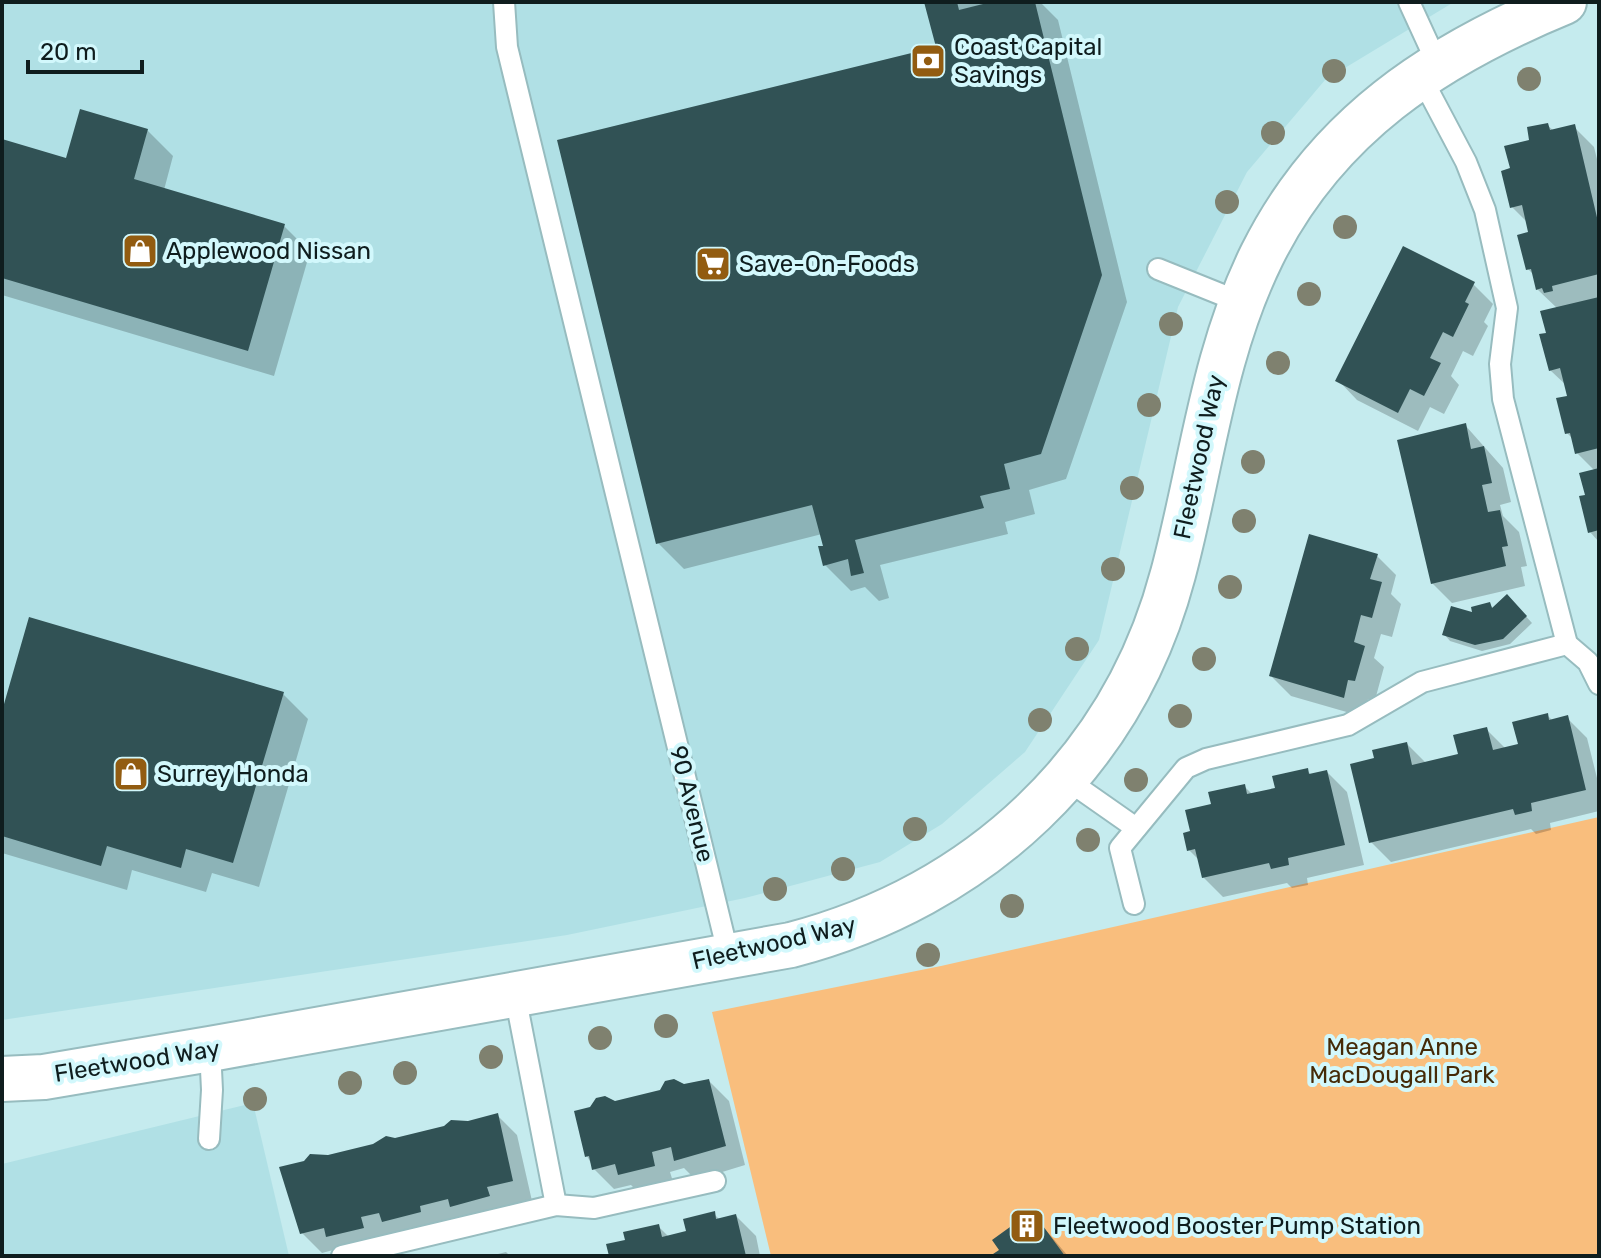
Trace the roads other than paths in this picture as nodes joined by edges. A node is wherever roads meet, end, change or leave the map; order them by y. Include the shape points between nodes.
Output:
1 (504, 2) edge
2 (1409, 2) edge
3 (1564, 2) edge
4 (1428, 69) junction
5 (1158, 269) dead end
6 (1240, 302) junction
7 (1567, 644) junction
8 (1599, 684) edge
9 (1066, 779) junction
10 (1136, 828) junction
11 (1134, 904) dead end
12 (729, 957) junction
13 (515, 995) junction
14 (210, 1049) junction
15 (2, 1079) edge
16 (209, 1139) dead end
17 (715, 1181) dead end
18 (556, 1205) junction
19 (342, 1256) edge

1 - 12 lane, 90 Avenue via 507,47
2 - 4 lane
3 - 4 street, Fleetwood Way via 1478,39
4 - 6 street, Fleetwood Way via 1384,100 1322,166 1279,226
4 - 7 lane via 1485,210 1507,308 1500,364 1503,399
5 - 6 lane
6 - 9 street, Fleetwood Way via 1219,367 1158,626 1124,696
7 - 8 lane via 1588,662
7 - 10 lane via 1422,682 1348,725 1206,759 1186,768
9 - 10 lane
9 - 12 street, Fleetwood Way via 992,849 945,883 841,932
10 - 11 lane via 1120,848
12 - 13 street, Fleetwood Way
13 - 14 street, Fleetwood Way
13 - 18 lane
14 - 15 street, Fleetwood Way via 44,1077
14 - 16 lane
17 - 18 lane via 594,1208
18 - 19 lane

